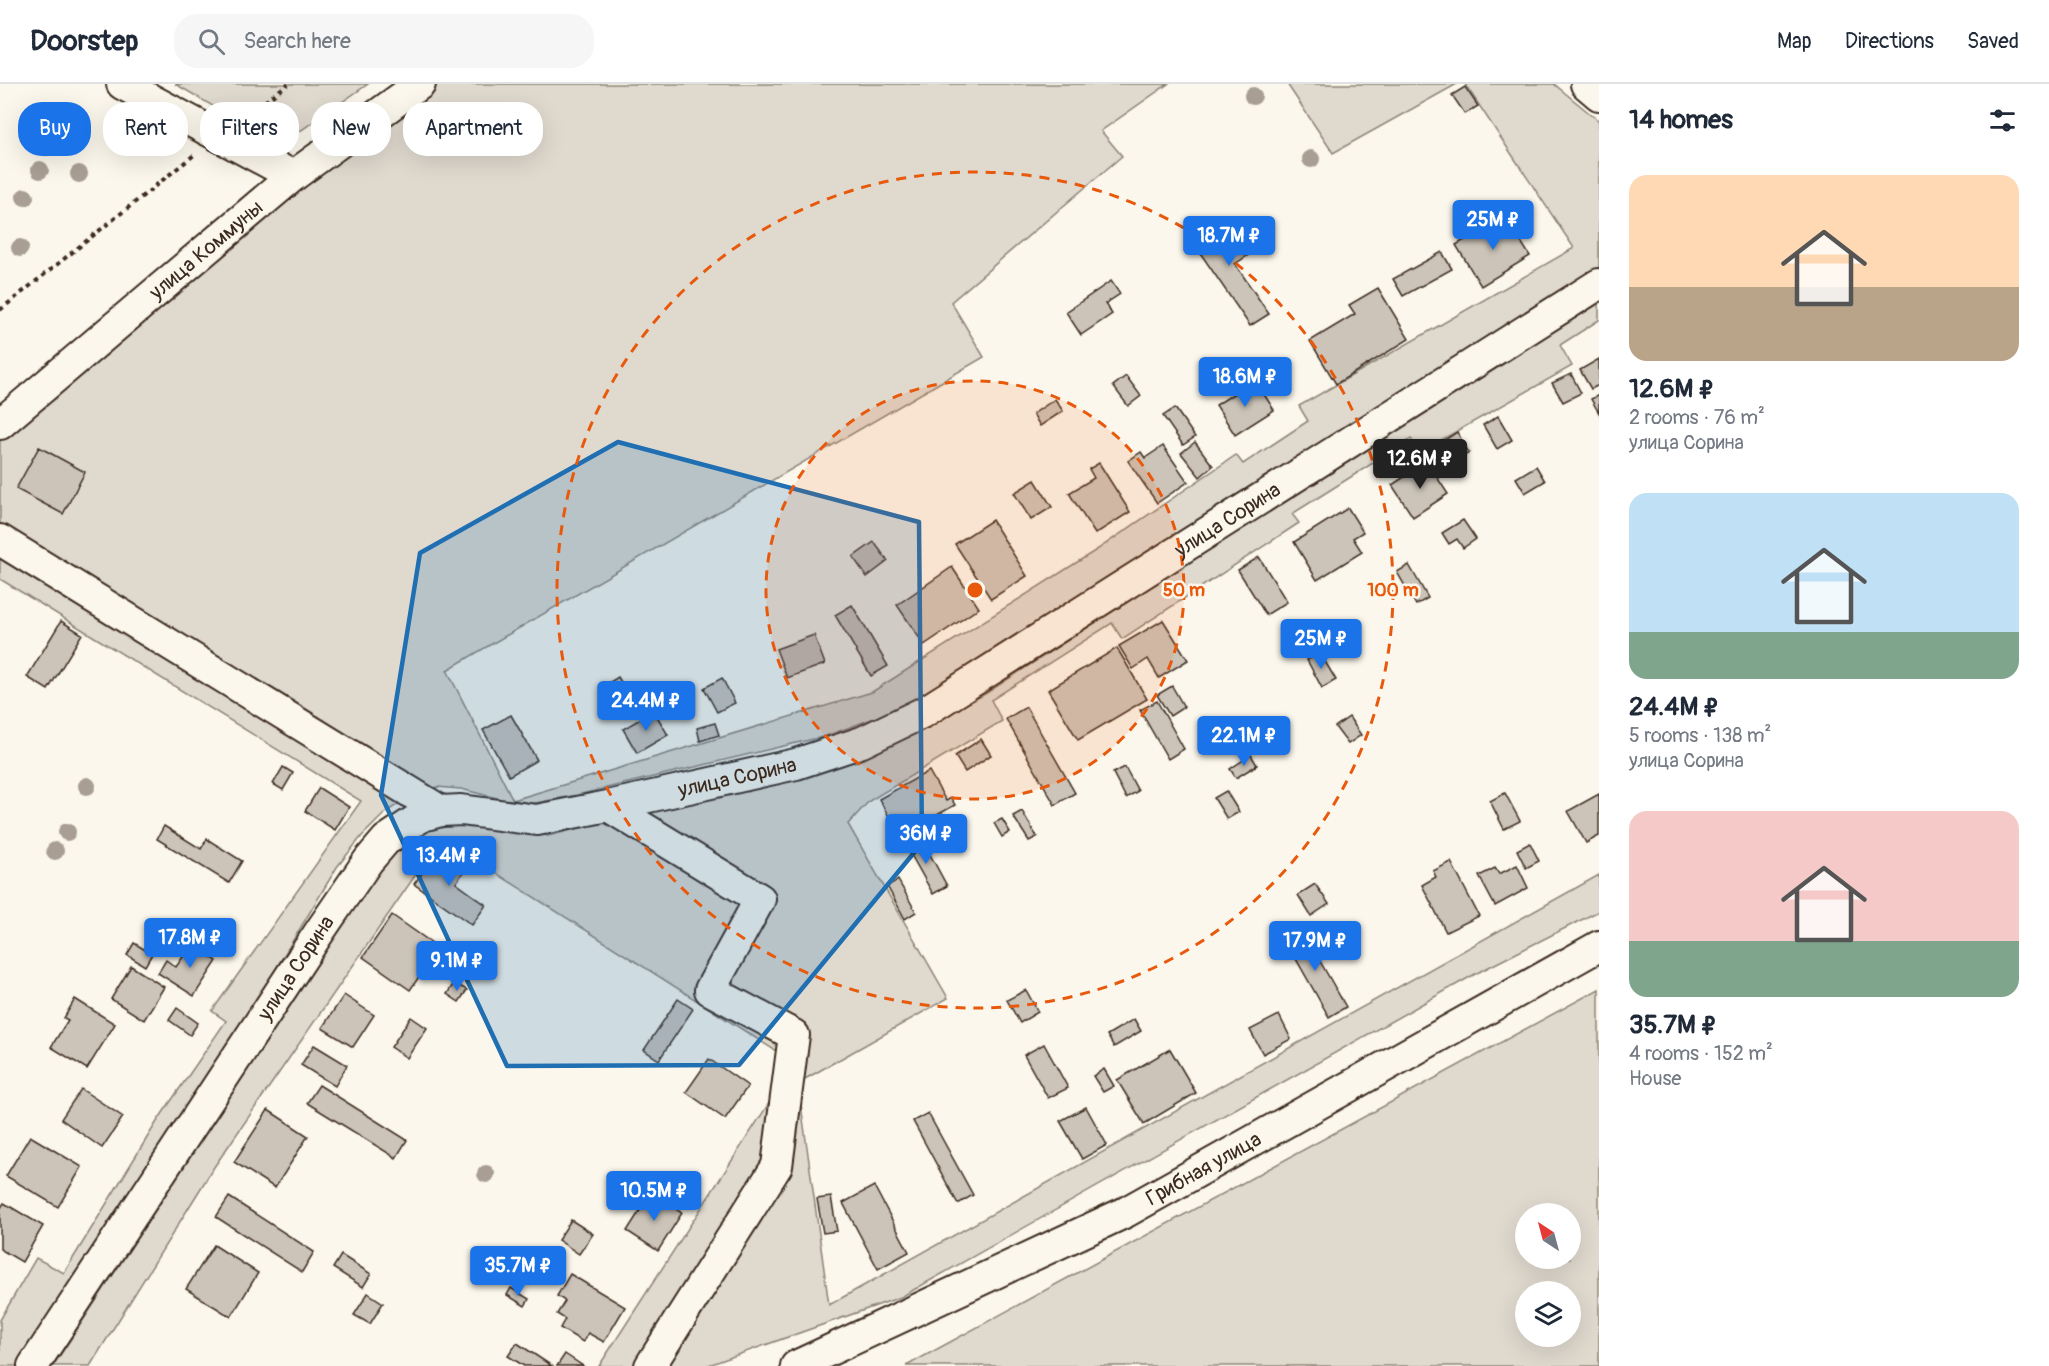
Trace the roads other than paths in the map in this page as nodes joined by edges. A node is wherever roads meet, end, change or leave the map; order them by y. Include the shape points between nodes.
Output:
1 (122, 84) edge
2 (420, 84) edge
3 (1586, 84) edge
4 (1599, 95) edge
5 (293, 176) junction
6 (1599, 284) edge
7 (0, 424) edge
8 (0, 540) edge
9 (608, 806) junction
10 (441, 811) junction
11 (1599, 946) edge
12 (33, 1366) edge
13 (651, 1366) edge
14 (796, 1366) edge

1 - 5 street
2 - 5 street, улица Коммуны
3 - 4 street
5 - 7 street, улица Коммуны
6 - 9 street, улица Сорина via 924,712 862,742 796,764
8 - 10 street
9 - 10 street, улица Сорина via 537,820 481,811
9 - 13 street via 760,899 710,990 794,1035 777,1166
10 - 12 street, улица Сорина via 406,825 368,861
11 - 14 street, Грибная улица via 1126,1212

